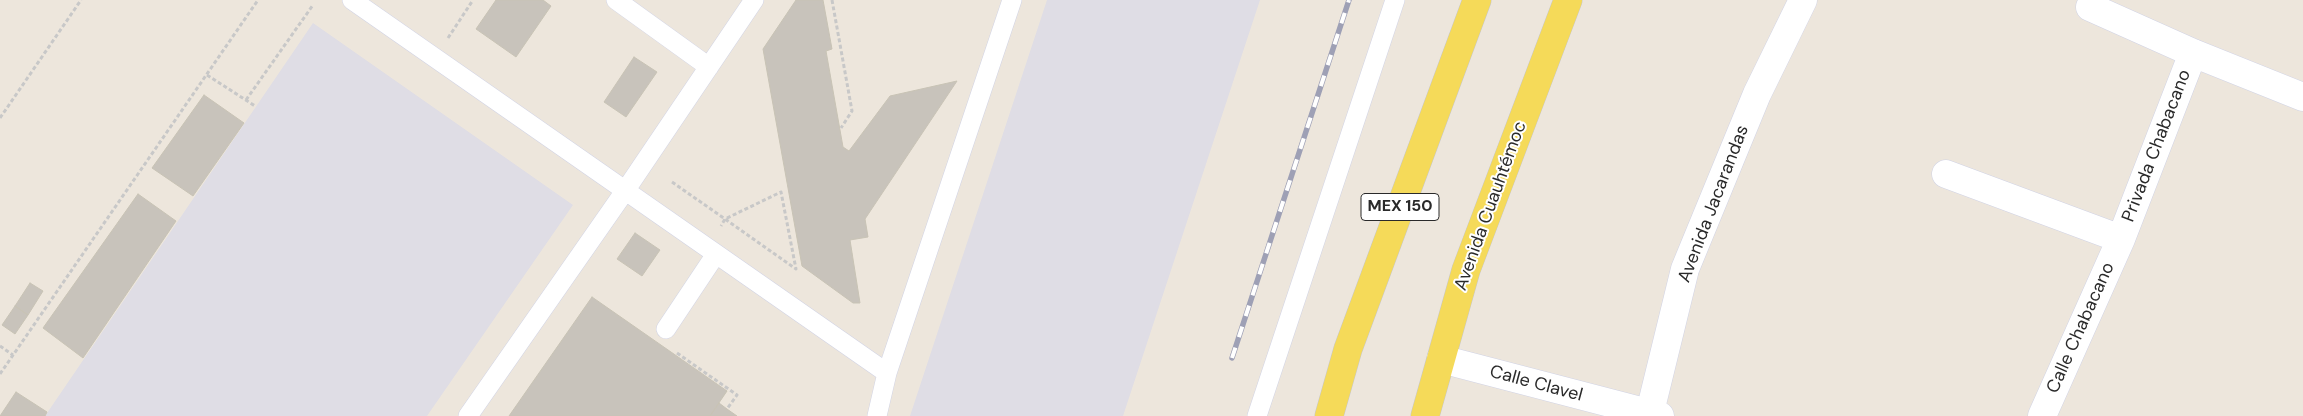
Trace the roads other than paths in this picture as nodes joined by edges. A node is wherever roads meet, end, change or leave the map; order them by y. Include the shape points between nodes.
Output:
1 (352, 0) edge
2 (616, 0) edge
3 (754, 0) edge
4 (1012, 0) edge
5 (1395, 0) edge
6 (1477, 0) edge
7 (1568, 0) edge
8 (1803, 0) edge
9 (2090, 7) dead end
10 (2193, 53) junction
11 (709, 67) junction
12 (2303, 97) edge
13 (1946, 174) dead end
14 (625, 191) junction
15 (2121, 239) junction
16 (716, 254) junction
17 (666, 329) dead end
18 (1441, 359) junction
19 (887, 373) junction
20 (1653, 415) edge
21 (468, 416) edge
22 (877, 416) edge
23 (1257, 416) edge
24 (1329, 416) edge
25 (1425, 416) edge
26 (2042, 416) edge

1 - 14 lane
2 - 11 lane
3 - 11 lane
4 - 19 lane
5 - 23 lane
6 - 24 main road, MEX 150 via 1348,349
7 - 18 main road, Avenida Cuauhtémoc via 1466,270
8 - 20 street, Avenida Jacarandas via 1757,94 1685,269
9 - 10 street, Privada Chabacano
10 - 12 street, Privada Chabacano
10 - 15 street, Privada Chabacano
11 - 14 lane
13 - 15 street
14 - 16 lane
14 - 21 lane
15 - 26 street, Calle Chabacano
16 - 17 lane
16 - 19 lane
18 - 20 street, Calle Clavel
18 - 25 main road, Avenida Cuauhtémoc
19 - 22 lane

